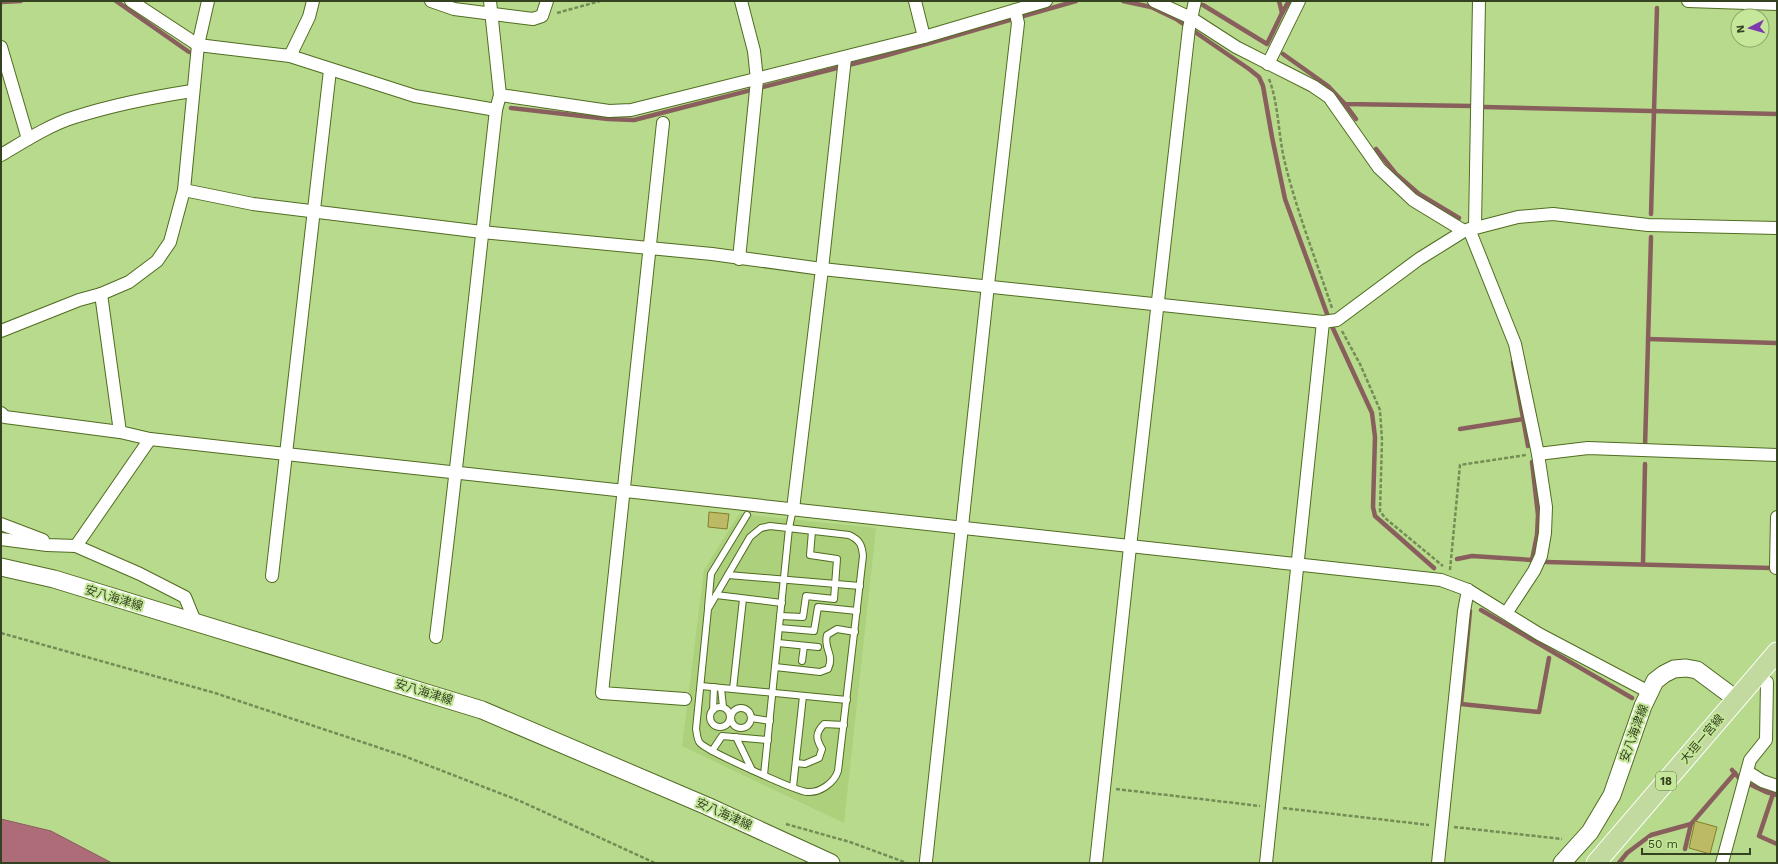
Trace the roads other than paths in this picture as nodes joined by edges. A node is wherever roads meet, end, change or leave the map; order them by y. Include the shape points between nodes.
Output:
1 (131, 1) edge
2 (208, 1) edge
3 (313, 1) edge
4 (431, 1) edge
5 (490, 1) edge
6 (547, 1) edge
7 (741, 1) edge
8 (915, 1) edge
9 (1046, 1) edge
10 (1154, 1) edge
11 (1195, 1) edge
12 (1299, 1) edge
13 (1479, 1) edge
14 (1688, 1) edge
15 (1777, 4) edge
16 (1015, 10) junction
17 (492, 15) junction
18 (1191, 18) junction
19 (924, 37) junction
20 (198, 45) junction
21 (1, 47) edge
22 (290, 56) junction
23 (845, 58) junction
24 (1268, 64) junction
25 (330, 70) junction
26 (757, 80) junction
27 (192, 91) junction
28 (500, 95) junction
29 (496, 110) junction
30 (663, 123) dead end
31 (28, 139) junction
32 (1, 155) edge
33 (184, 190) junction
34 (313, 211) junction
35 (1777, 228) edge
36 (1470, 229) junction
37 (482, 232) junction
38 (650, 248) junction
39 (739, 259) junction
40 (822, 269) junction
41 (988, 285) junction
42 (101, 294) junction
43 (1157, 305) junction
44 (1323, 322) junction
45 (1, 330) edge
46 (1, 413) edge
47 (120, 432) junction
48 (150, 439) junction
49 (286, 454) junction
50 (1538, 454) junction
51 (1777, 456) edge
52 (456, 473) junction
53 (624, 492) junction
54 (793, 509) junction
55 (748, 515) dead end
56 (1777, 517) edge
57 (1, 524) edge
58 (789, 528) junction
59 (962, 528) junction
60 (812, 531) junction
61 (1, 539) edge
62 (59, 546) junction
63 (76, 546) junction
64 (1130, 547) junction
65 (1298, 565) junction
66 (1, 567) edge
67 (1776, 568) edge
68 (728, 574) junction
69 (272, 576) dead end
70 (784, 580) junction
71 (835, 584) junction
72 (860, 586) junction
73 (1468, 590) junction
74 (716, 595) junction
75 (743, 598) junction
76 (782, 603) junction
77 (708, 608) junction
78 (857, 611) junction
79 (1507, 612) junction
80 (780, 616) junction
81 (196, 624) junction
82 (779, 628) junction
83 (854, 632) junction
84 (436, 637) dead end
85 (778, 643) junction
86 (804, 646) junction
87 (818, 647) dead end
88 (1777, 652) edge
89 (802, 660) dead end
90 (775, 667) junction
91 (1766, 680) edge
92 (701, 686) junction
93 (714, 687) junction
94 (721, 688) junction
95 (733, 689) junction
96 (1649, 692) junction
97 (772, 693) junction
98 (803, 696) junction
99 (685, 699) dead end
100 (1736, 699) junction
101 (847, 700) junction
102 (723, 707) junction
103 (713, 710) junction
104 (730, 718) junction
105 (751, 718) junction
106 (770, 721) junction
107 (844, 725) junction
108 (736, 737) junction
109 (768, 740) junction
110 (712, 751) junction
111 (796, 763) junction
112 (752, 770) junction
113 (1748, 772) junction
114 (764, 776) junction
115 (1777, 786) edge
116 (793, 787) junction
117 (926, 861) dead end
118 (831, 863) edge
119 (1096, 863) edge
120 (1266, 863) edge
121 (1438, 863) edge
122 (1562, 863) edge
123 (1596, 863) edge
124 (1722, 863) edge

1 - 20 street
2 - 20 street
3 - 22 street via 309,17
4 - 17 street via 454,9
5 - 17 street
6 - 17 street via 542,16 532,19
7 - 26 street via 754,51
8 - 19 street
9 - 16 street
10 - 18 street
11 - 18 street
12 - 24 street
13 - 36 street
14 - 15 street
16 - 19 street
16 - 41 street via 1018,23
17 - 28 street
18 - 24 street
18 - 43 street
19 - 23 street
20 - 22 street
20 - 27 street
21 - 31 street
22 - 25 street
23 - 26 street
23 - 40 street
24 - 36 street via 1313,86 1329,97 1379,168 1413,200
25 - 29 street via 415,96
25 - 34 street
26 - 28 street via 631,110 609,111
26 - 39 street
27 - 31 street via 159,96 74,117
27 - 33 street
28 - 29 street
29 - 37 street
30 - 38 street
31 - 32 street
33 - 34 street via 253,204
33 - 42 street via 170,242 157,261 129,282
34 - 37 street
34 - 49 street
35 - 36 street via 1648,225 1552,214 1518,217
36 - 44 street via 1419,259 1337,320
36 - 50 street via 1515,344
37 - 38 street
37 - 52 street
38 - 39 street
38 - 53 street
39 - 40 street
40 - 41 street
40 - 54 street
41 - 43 street
41 - 59 street
42 - 45 street
42 - 47 street
43 - 44 street
43 - 64 street
44 - 65 street
46 - 47 street via 5,417
47 - 48 street
48 - 49 street
48 - 63 street
49 - 52 street
49 - 69 street
50 - 51 street via 1588,448
50 - 79 street via 1546,507 1541,556
52 - 53 street
52 - 84 street
53 - 54 street
53 - 99 street via 602,693
54 - 58 lane
54 - 59 street
55 - 77 lane via 711,574
56 - 67 street
57 - 62 street
58 - 60 lane
58 - 68 lane via 770,526 755,532
58 - 70 lane
59 - 64 street
59 - 117 street
60 - 71 lane via 810,555 837,559
60 - 72 lane via 857,538 862,544 863,556
61 - 62 street
62 - 63 street
63 - 81 street via 185,597
64 - 65 street
64 - 119 street
65 - 73 street via 1441,580
65 - 120 street
66 - 81 main road, 安八海津線 via 54,579
68 - 70 lane
68 - 74 lane
70 - 71 lane
70 - 76 lane
71 - 72 lane
71 - 80 lane via 834,600 806,596 803,617
72 - 78 lane
73 - 79 street
73 - 121 street
74 - 75 lane
74 - 77 lane
75 - 76 lane
75 - 95 lane
76 - 80 lane
77 - 92 lane
78 - 82 lane via 818,607 814,631
78 - 83 lane
79 - 96 street via 1539,634
80 - 82 lane
81 - 118 main road, 安八海津線 via 482,710 707,806
82 - 85 lane
83 - 90 lane via 837,630 827,635 825,640 831,656 828,669 820,672
83 - 101 lane
85 - 86 lane
85 - 90 lane
86 - 87 lane
86 - 89 lane
88 - 91 main road, 大垣一宮線 / 18
90 - 97 lane
91 - 100 main road, 大垣一宮線 / 18
91 - 113 street via 1766,740 1750,760
92 - 93 lane
92 - 110 lane via 696,729 699,743
93 - 94 lane
93 - 103 lane
94 - 95 lane
94 - 102 lane
95 - 97 lane
96 - 100 main road, 安八海津線 via 1664,674 1674,669 1686,668 1698,670
96 - 122 main road, 安八海津線 via 1612,795 1590,832
97 - 98 lane
97 - 106 lane
98 - 101 lane
98 - 111 lane
100 - 123 main road, 大垣一宮線 / 18
101 - 107 lane
102 - 103 lane
102 - 104 lane via 728,711
103 - 104 lane via 710,720 716,727 726,726
104 - 105 lane via 733,711 743,708
104 - 105 lane via 734,726 740,729 746,727
105 - 106 lane
106 - 109 lane
107 - 111 lane via 824,724 816,735 822,749 819,758 805,764
107 - 116 lane via 836,778 815,791 806,792
108 - 109 lane
108 - 110 lane via 722,736
108 - 112 lane
109 - 114 lane
110 - 112 lane
111 - 116 lane
112 - 114 lane
113 - 115 street via 1762,781
113 - 124 street
114 - 116 lane

